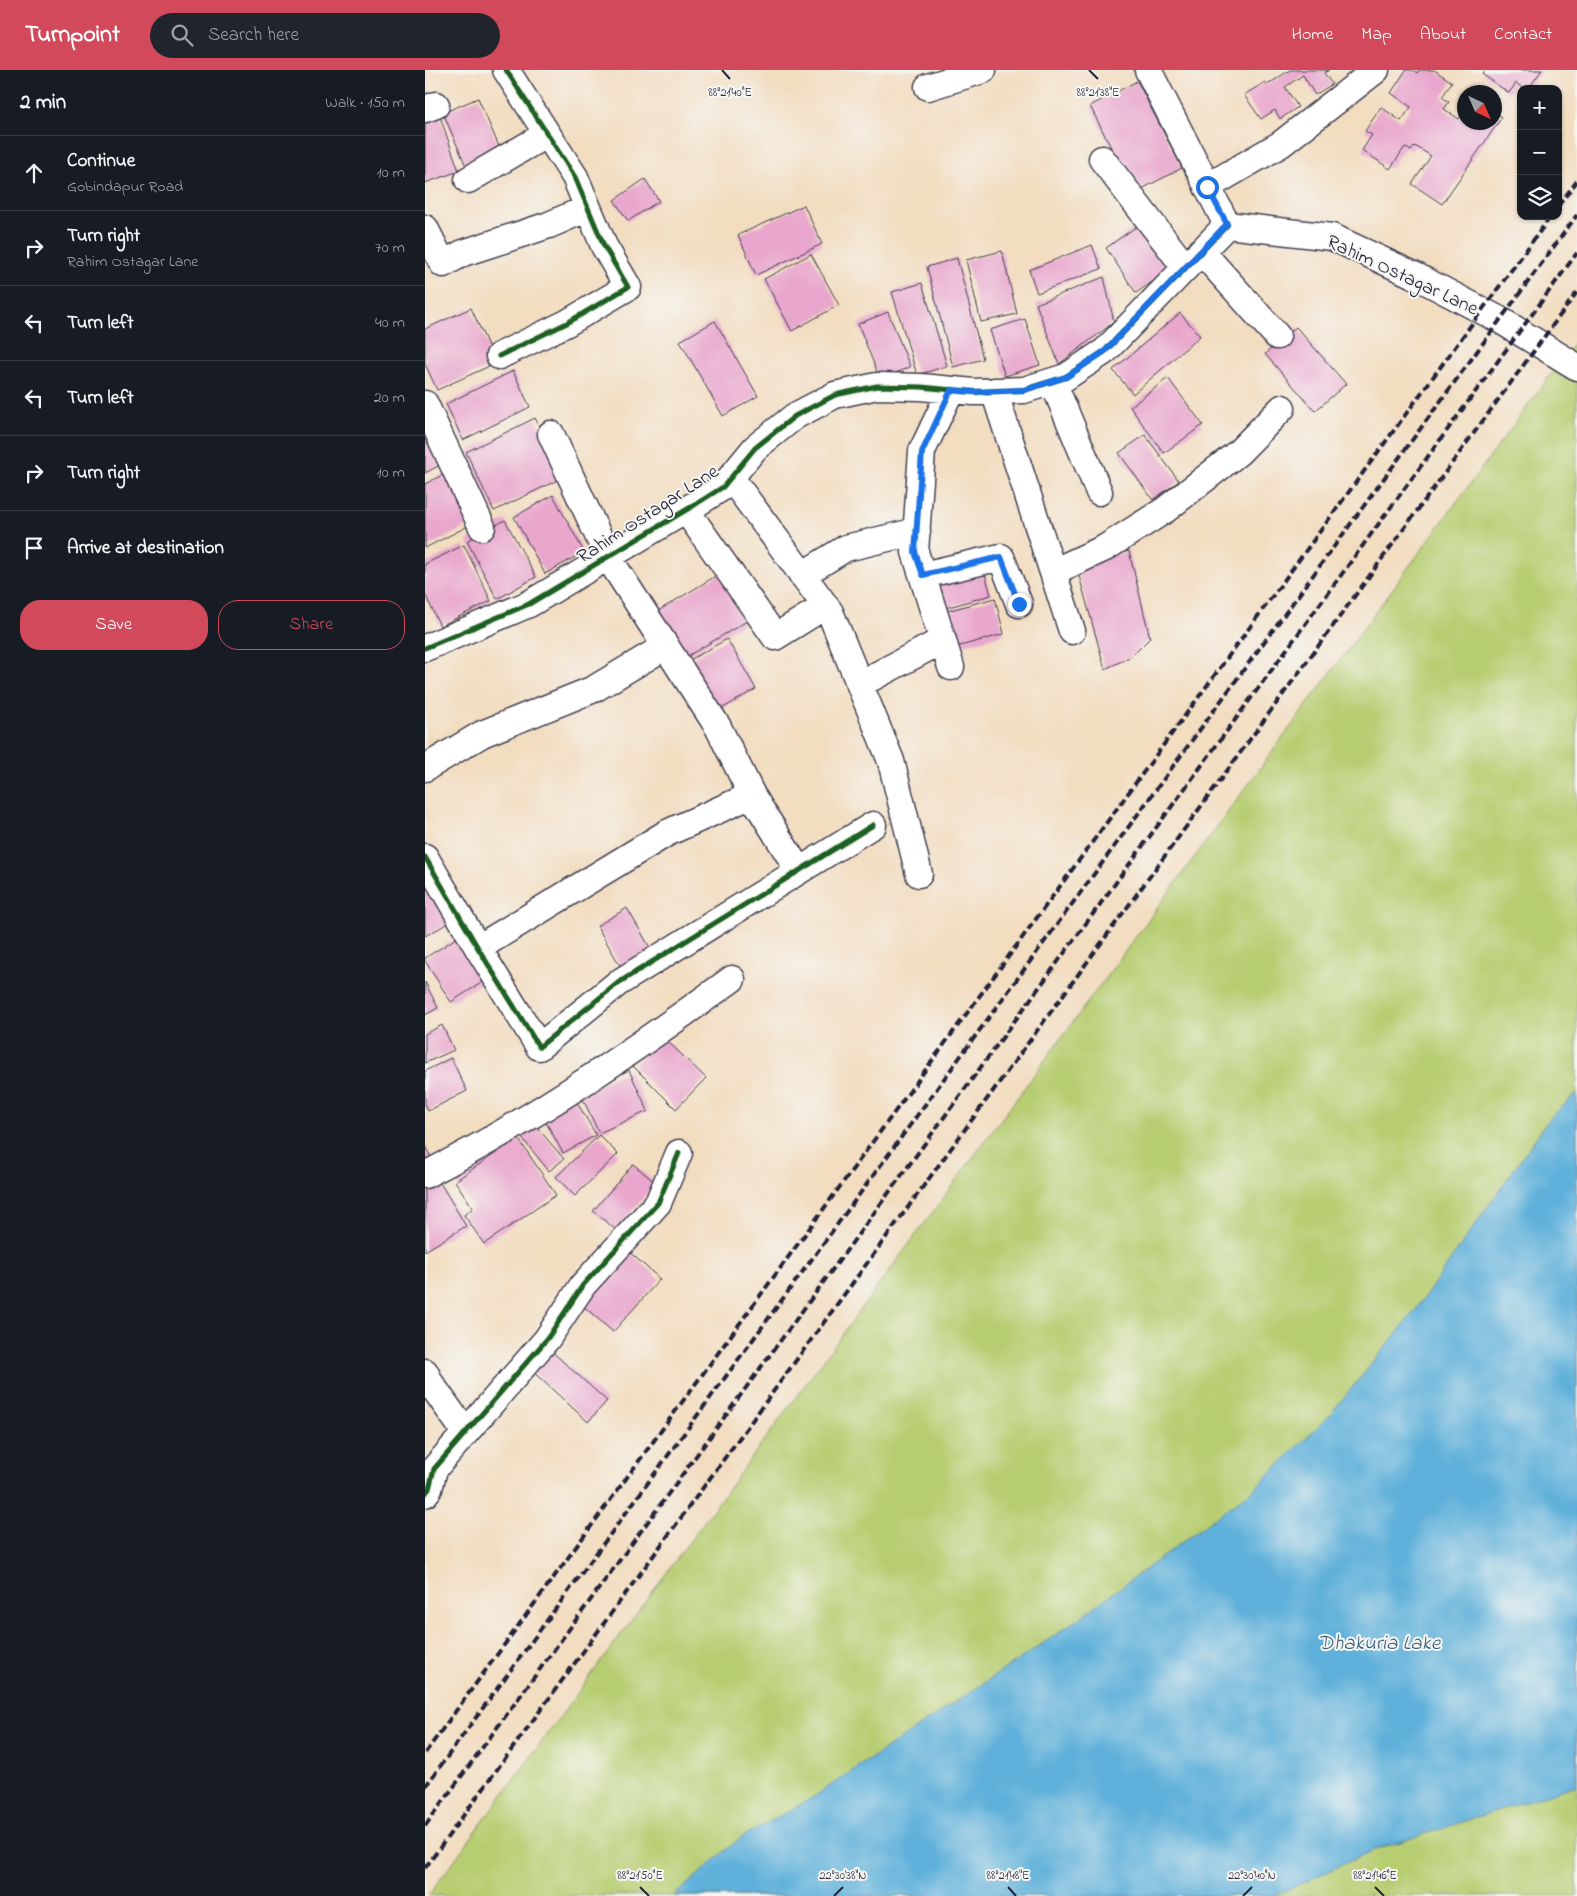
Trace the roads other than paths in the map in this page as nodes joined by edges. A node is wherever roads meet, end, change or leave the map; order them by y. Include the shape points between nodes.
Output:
1 (506, 70) edge
2 (983, 70) edge
3 (1148, 70) edge
4 (1376, 70) edge
5 (928, 87) dead end
6 (547, 134) junction
7 (1102, 159) dead end
8 (468, 180) dead end
9 (1207, 187) junction
10 (588, 208) junction
11 (1227, 224) junction
12 (425, 228) edge
13 (1193, 259) junction
14 (1277, 336) dead end
15 (499, 356) dead end
16 (1577, 367) edge
17 (1053, 382) junction
18 (951, 390) junction
19 (994, 391) junction
20 (425, 404) edge
21 (1283, 408) dead end
22 (551, 434) dead end
23 (731, 478) junction
24 (1099, 492) dead end
25 (686, 510) junction
26 (483, 527) dead end
27 (917, 532) junction
28 (608, 557) junction
29 (1053, 572) junction
30 (803, 575) junction
31 (923, 575) junction
32 (1019, 604) dead end
33 (825, 606) junction
34 (1072, 631) dead end
35 (943, 640) junction
36 (665, 646) junction
37 (425, 648) edge
38 (951, 667) dead end
39 (860, 684) junction
40 (425, 768) edge
41 (752, 795) junction
42 (873, 825) dead end
43 (425, 858) edge
44 (799, 871) junction
45 (919, 874) dead end
46 (478, 948) junction
47 (732, 979) dead end
48 (679, 1153) dead end
49 (425, 1175) edge
50 (425, 1372) edge
51 (465, 1432) junction
52 (425, 1494) edge

1 - 6 street
2 - 5 street
3 - 9 street
4 - 9 street via 1281,144
6 - 8 street
6 - 10 street via 575,177
7 - 13 street
9 - 11 street
10 - 12 street via 549,225 463,253 443,264
10 - 15 street via 604,246 628,287 567,323
11 - 13 street, Rahim Ostagar Lane
11 - 16 street, Rahim Ostagar Lane via 1332,236 1500,320
13 - 14 street
13 - 17 street, Rahim Ostagar Lane via 1105,351
17 - 19 street, Rahim Ostagar Lane via 1024,390
17 - 24 street
18 - 19 street, Rahim Ostagar Lane
18 - 23 street, Rahim Ostagar Lane via 877,386 835,395 795,416 755,448
18 - 27 street via 922,452
19 - 29 street
20 - 26 street
21 - 29 street via 1239,452 1165,510 1105,548
22 - 28 street
23 - 25 street, Rahim Ostagar Lane via 723,487
23 - 30 street
25 - 28 street, Rahim Ostagar Lane
25 - 33 street via 775,638
27 - 30 street via 846,548
27 - 31 street via 915,552
28 - 36 street
28 - 37 street, Rahim Ostagar Lane via 529,604
29 - 34 street
30 - 33 street
31 - 32 street via 1001,557
31 - 35 street
33 - 39 street
35 - 38 street
35 - 39 street
36 - 40 street via 594,689 482,734
36 - 41 street via 718,727
39 - 45 street via 891,761
41 - 44 street
41 - 46 street via 667,833
42 - 44 street
43 - 46 street
44 - 46 street via 618,983 539,1047
47 - 49 street via 571,1091 469,1153
48 - 51 street via 658,1203 583,1285 547,1339
50 - 51 street
51 - 52 street via 434,1469

